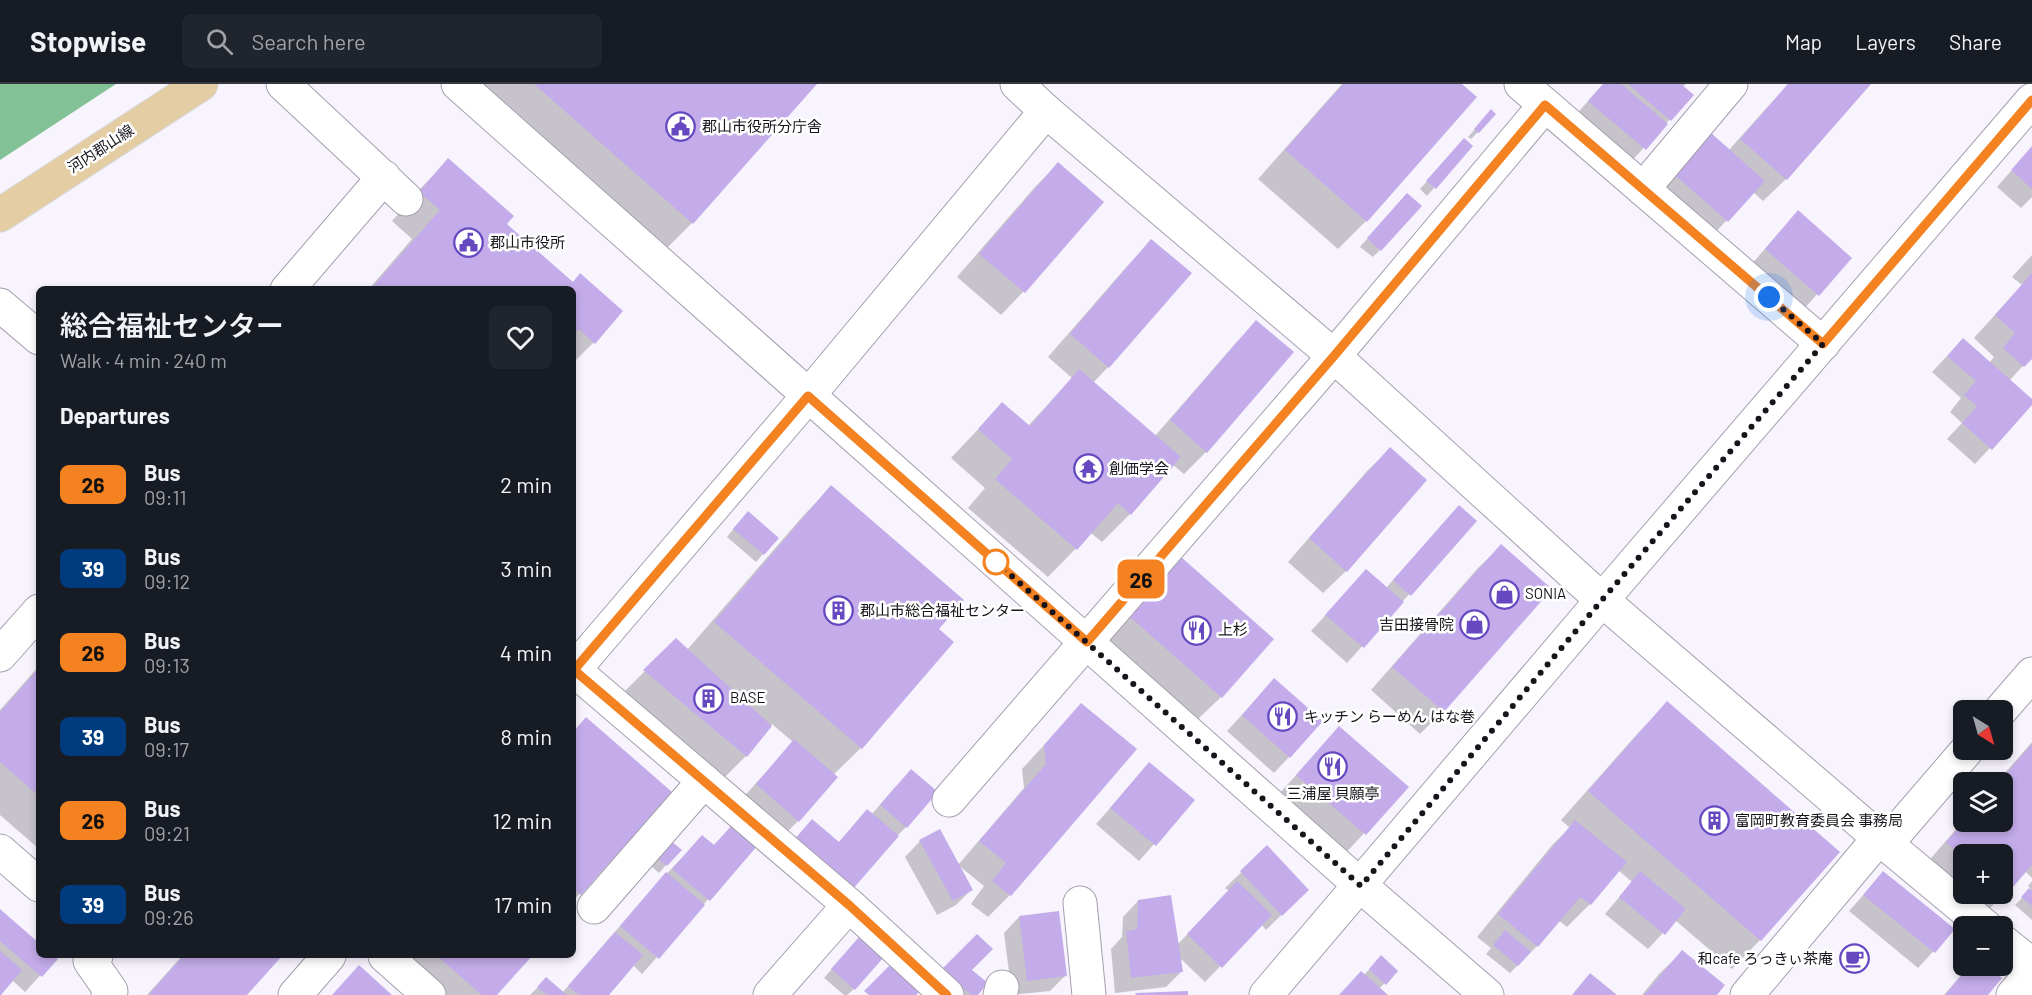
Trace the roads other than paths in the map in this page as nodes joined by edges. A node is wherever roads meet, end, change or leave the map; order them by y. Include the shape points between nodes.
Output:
1 (201, 84) edge
2 (283, 84) edge
3 (458, 84) edge
4 (1017, 84) edge
5 (1731, 84) edge
6 (1533, 94) edge
7 (2032, 100) edge
8 (1046, 111) junction
9 (1643, 189) junction
10 (0, 215) edge
11 (291, 286) edge
12 (0, 305) edge
13 (36, 335) edge
14 (1823, 344) junction
15 (1334, 356) junction
16 (808, 396) junction
17 (1602, 600) junction
18 (36, 614) edge
19 (1087, 642) junction
20 (0, 656) edge
21 (576, 667) edge
22 (576, 673) edge
23 (2032, 674) edge
24 (2010, 700) edge
25 (1958, 760) edge
26 (704, 781) junction
27 (949, 800) dead end
28 (1883, 841) junction
29 (0, 851) edge
30 (36, 882) edge
31 (1361, 886) junction
32 (1080, 903) dead end
33 (849, 905) junction
34 (594, 907) dead end
35 (1973, 916) edge
36 (2013, 950) edge
37 (94, 958) edge
38 (327, 958) edge
39 (387, 958) edge
40 (2032, 965) edge
41 (2032, 973) edge
42 (108, 995) edge
43 (295, 995) edge
44 (429, 995) edge
45 (770, 995) edge
46 (947, 995) edge
47 (1089, 995) edge
48 (1266, 995) edge
49 (1487, 995) edge
50 (1748, 995) edge
51 (2013, 995) edge

1 - 10 main road, 河内郡山線
2 - 11 street via 395,188
3 - 16 street
4 - 8 street
5 - 9 street
6 - 9 street
6 - 15 street
7 - 14 street
8 - 15 street
8 - 16 street
9 - 14 street
12 - 13 street
14 - 17 street
15 - 17 street
15 - 19 street
16 - 19 street
16 - 21 street
17 - 28 street
17 - 31 street
18 - 20 street
19 - 27 street
19 - 31 street
22 - 26 street
23 - 24 street
25 - 28 street
26 - 33 street
26 - 34 street
28 - 35 street
28 - 50 street
29 - 30 street
31 - 48 street
31 - 49 street
32 - 47 street
33 - 45 street
33 - 46 street
36 - 40 street
37 - 42 street via 90,961 111,991
38 - 43 street
39 - 44 street
41 - 51 street

